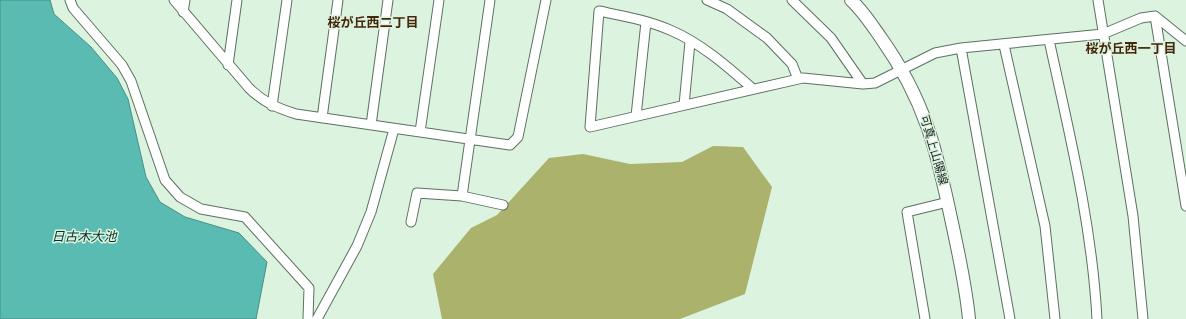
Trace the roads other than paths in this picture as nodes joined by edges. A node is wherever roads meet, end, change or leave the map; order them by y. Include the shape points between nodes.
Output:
1 (70, 0) edge
2 (174, 0) edge
3 (185, 0) edge
4 (237, 0) edge
5 (287, 0) edge
6 (338, 0) edge
7 (388, 0) edge
8 (438, 0) edge
9 (490, 0) edge
10 (546, 0) edge
11 (708, 0) edge
12 (792, 0) edge
13 (851, 0) edge
14 (1098, 0) edge
15 (183, 12) junction
16 (1155, 16) junction
17 (646, 22) junction
18 (1173, 29) junction
19 (1186, 32) edge
20 (1103, 34) junction
21 (1049, 40) junction
22 (1186, 41) edge
23 (690, 42) junction
24 (1004, 44) junction
25 (961, 48) junction
26 (228, 64) junction
27 (903, 70) junction
28 (798, 79) junction
29 (863, 84) junction
30 (753, 88) junction
31 (684, 104) junction
32 (272, 106) junction
33 (636, 116) junction
34 (322, 118) junction
35 (371, 125) junction
36 (394, 129) junction
37 (420, 132) junction
38 (470, 140) junction
39 (462, 196) junction
40 (948, 202) junction
41 (503, 205) dead end
42 (1186, 206) edge
43 (411, 222) dead end
44 (308, 319) edge
45 (317, 319) edge
46 (925, 319) edge
47 (969, 319) edge
48 (1010, 319) edge
49 (1055, 319) edge
50 (1097, 319) edge
51 (1143, 319) edge

1 - 44 street via 73,8 122,65 131,81 166,180 180,197 201,209 245,217 309,288
2 - 15 street
3 - 15 street
4 - 26 street
5 - 32 street
6 - 34 street
7 - 35 street
8 - 37 street
9 - 38 street
10 - 38 street via 518,137 510,144
11 - 28 street via 727,9 767,38 792,64
12 - 29 street via 831,38
13 - 27 main road, 可真上山陽線
14 - 20 street
15 - 26 street
16 - 18 street
16 - 20 street via 1141,18
16 - 42 street
17 - 23 street via 671,30
17 - 33 street
17 - 33 street via 599,10 590,127
18 - 19 street
18 - 22 street
20 - 21 street
20 - 51 street via 1132,208
21 - 24 street
21 - 50 street via 1085,207 1095,280
23 - 30 street via 722,62
23 - 31 street
24 - 25 street
24 - 49 street via 1045,226
25 - 27 street via 935,53
25 - 48 street
26 - 32 street via 258,98
27 - 29 street via 875,83
27 - 40 main road, 可真上山陽線 via 926,118 943,175
28 - 29 street
28 - 30 street
30 - 31 street
31 - 33 street
32 - 34 street via 296,114
34 - 35 street
35 - 36 street
36 - 37 street
36 - 45 street via 371,212 357,246
37 - 38 street
38 - 39 street
39 - 41 street
39 - 43 street via 417,193
40 - 46 street via 907,212
40 - 47 main road, 可真上山陽線 via 963,273

